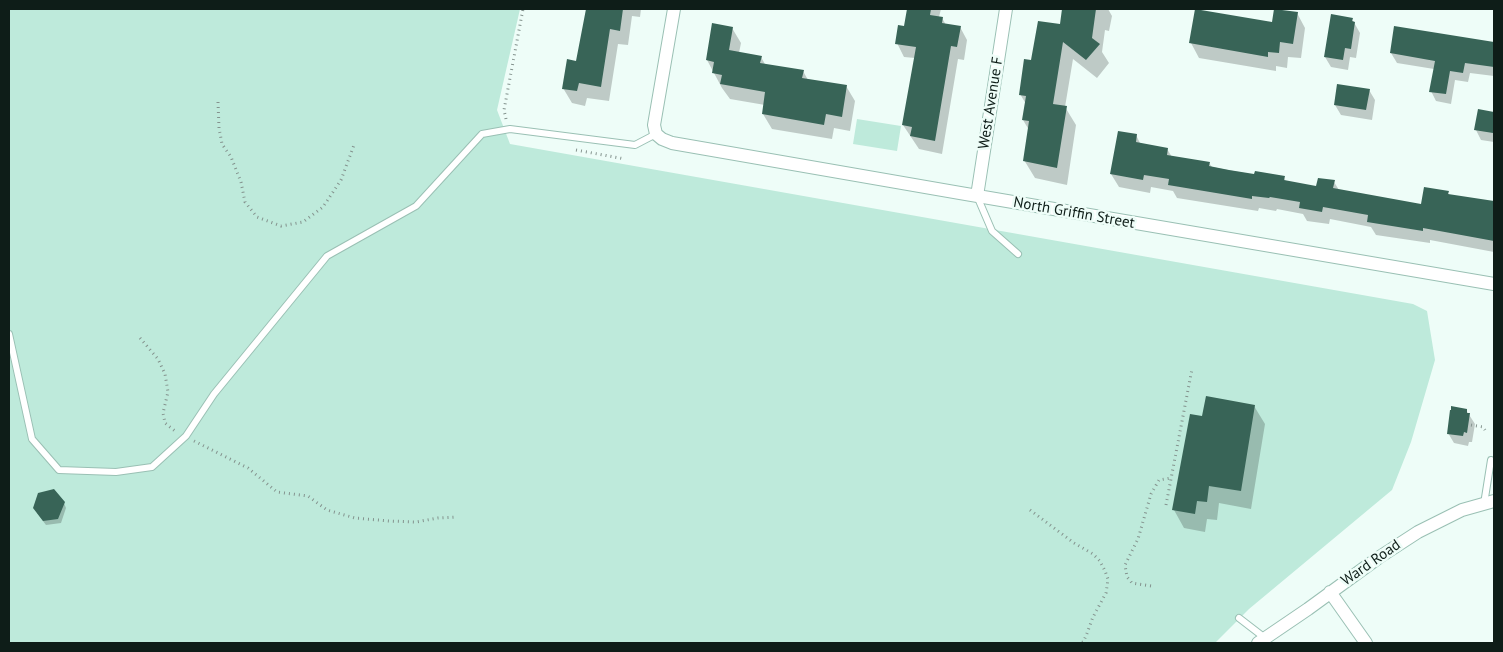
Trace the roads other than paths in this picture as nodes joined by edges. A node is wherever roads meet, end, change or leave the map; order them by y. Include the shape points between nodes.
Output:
1 (674, 9) edge
2 (1006, 9) edge
3 (656, 134) junction
4 (976, 196) junction
5 (1018, 254) dead end
6 (1494, 284) edge
7 (9, 334) edge
8 (1491, 460) dead end
9 (1489, 502) edge
10 (1330, 592) junction
11 (1239, 618) dead end
12 (1261, 641) edge
13 (1366, 643) edge

1 - 3 street via 654,125
2 - 4 street, West Avenue F
3 - 4 street, North Griffin Street via 672,143
3 - 7 lane via 634,145 510,129 482,134 416,206 328,256 214,394 186,436 152,466 116,472 58,470 32,439
4 - 5 lane via 992,231
4 - 6 street, North Griffin Street
8 - 9 lane
9 - 10 street, Ward Road via 1462,510 1418,532
10 - 12 street, Ward Road
10 - 13 street
11 - 12 lane

